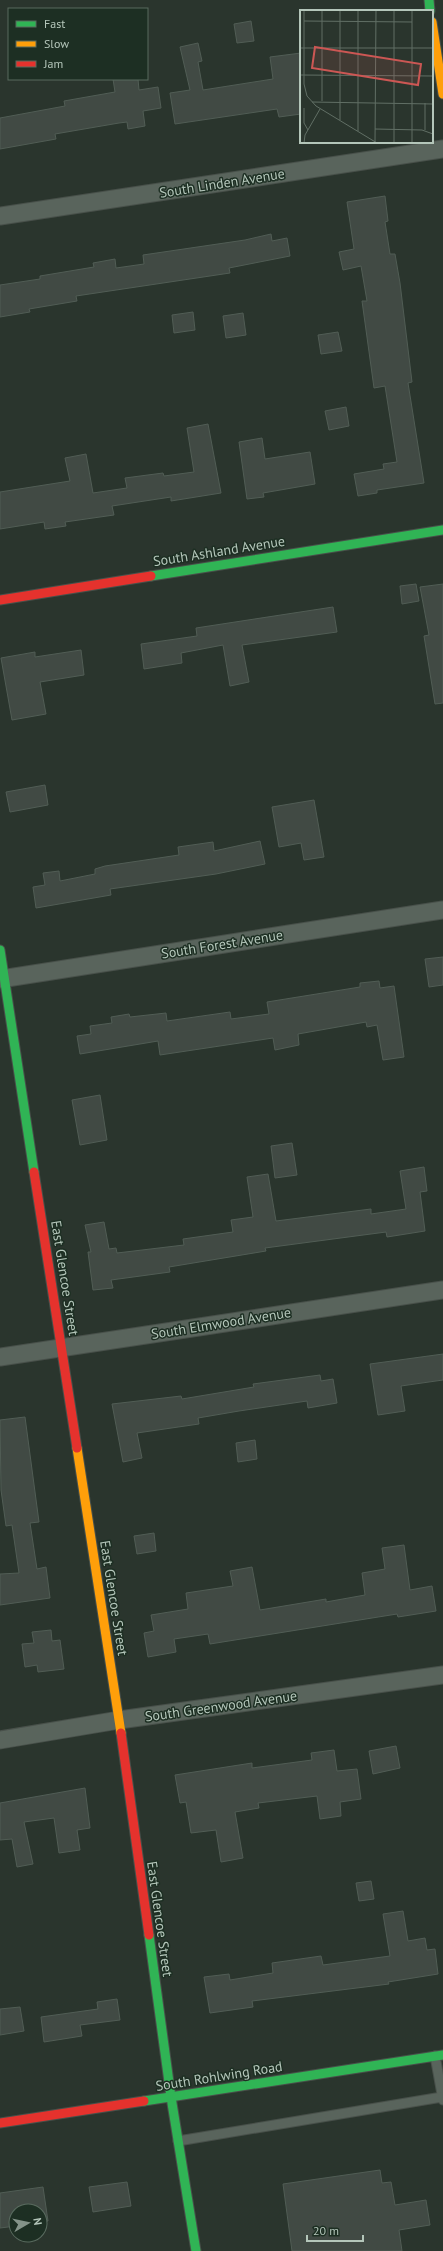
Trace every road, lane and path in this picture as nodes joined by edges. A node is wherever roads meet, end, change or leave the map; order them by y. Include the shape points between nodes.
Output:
1 (429, 0) edge
2 (430, 10) edge
3 (443, 19) edge
4 (433, 22) edge
5 (433, 29) edge
6 (443, 94) edge
7 (443, 150) edge
8 (0, 216) edge
9 (443, 530) edge
10 (0, 600) edge
11 (443, 910) edge
12 (0, 950) edge
13 (2, 978) edge
14 (443, 1290) edge
15 (61, 1347) junction
16 (0, 1357) edge
17 (443, 1675) edge
18 (119, 1720) junction
19 (0, 1740) edge
20 (439, 2056) edge
21 (171, 2097) junction
22 (443, 2098) edge
23 (0, 2123) edge
24 (177, 2141) junction
25 (196, 2251) edge

1 - 2 street
3 - 4 lane
5 - 6 street
7 - 8 street, South Linden Avenue
9 - 10 street, South Ashland Avenue
11 - 13 street, South Forest Avenue
12 - 13 street, East Glencoe Street
13 - 15 street, East Glencoe Street
14 - 15 street, South Elmwood Avenue
15 - 16 street, South Elmwood Avenue
15 - 18 street, East Glencoe Street
17 - 18 street, South Greenwood Avenue
18 - 19 street, South Greenwood Avenue
18 - 21 street, East Glencoe Street
20 - 21 street, South Rohlwing Road
20 - 22 lane
21 - 23 street, South Rohlwing Road
21 - 24 street, East Glencoe Street
22 - 24 lane
24 - 25 street, East Glencoe Street

